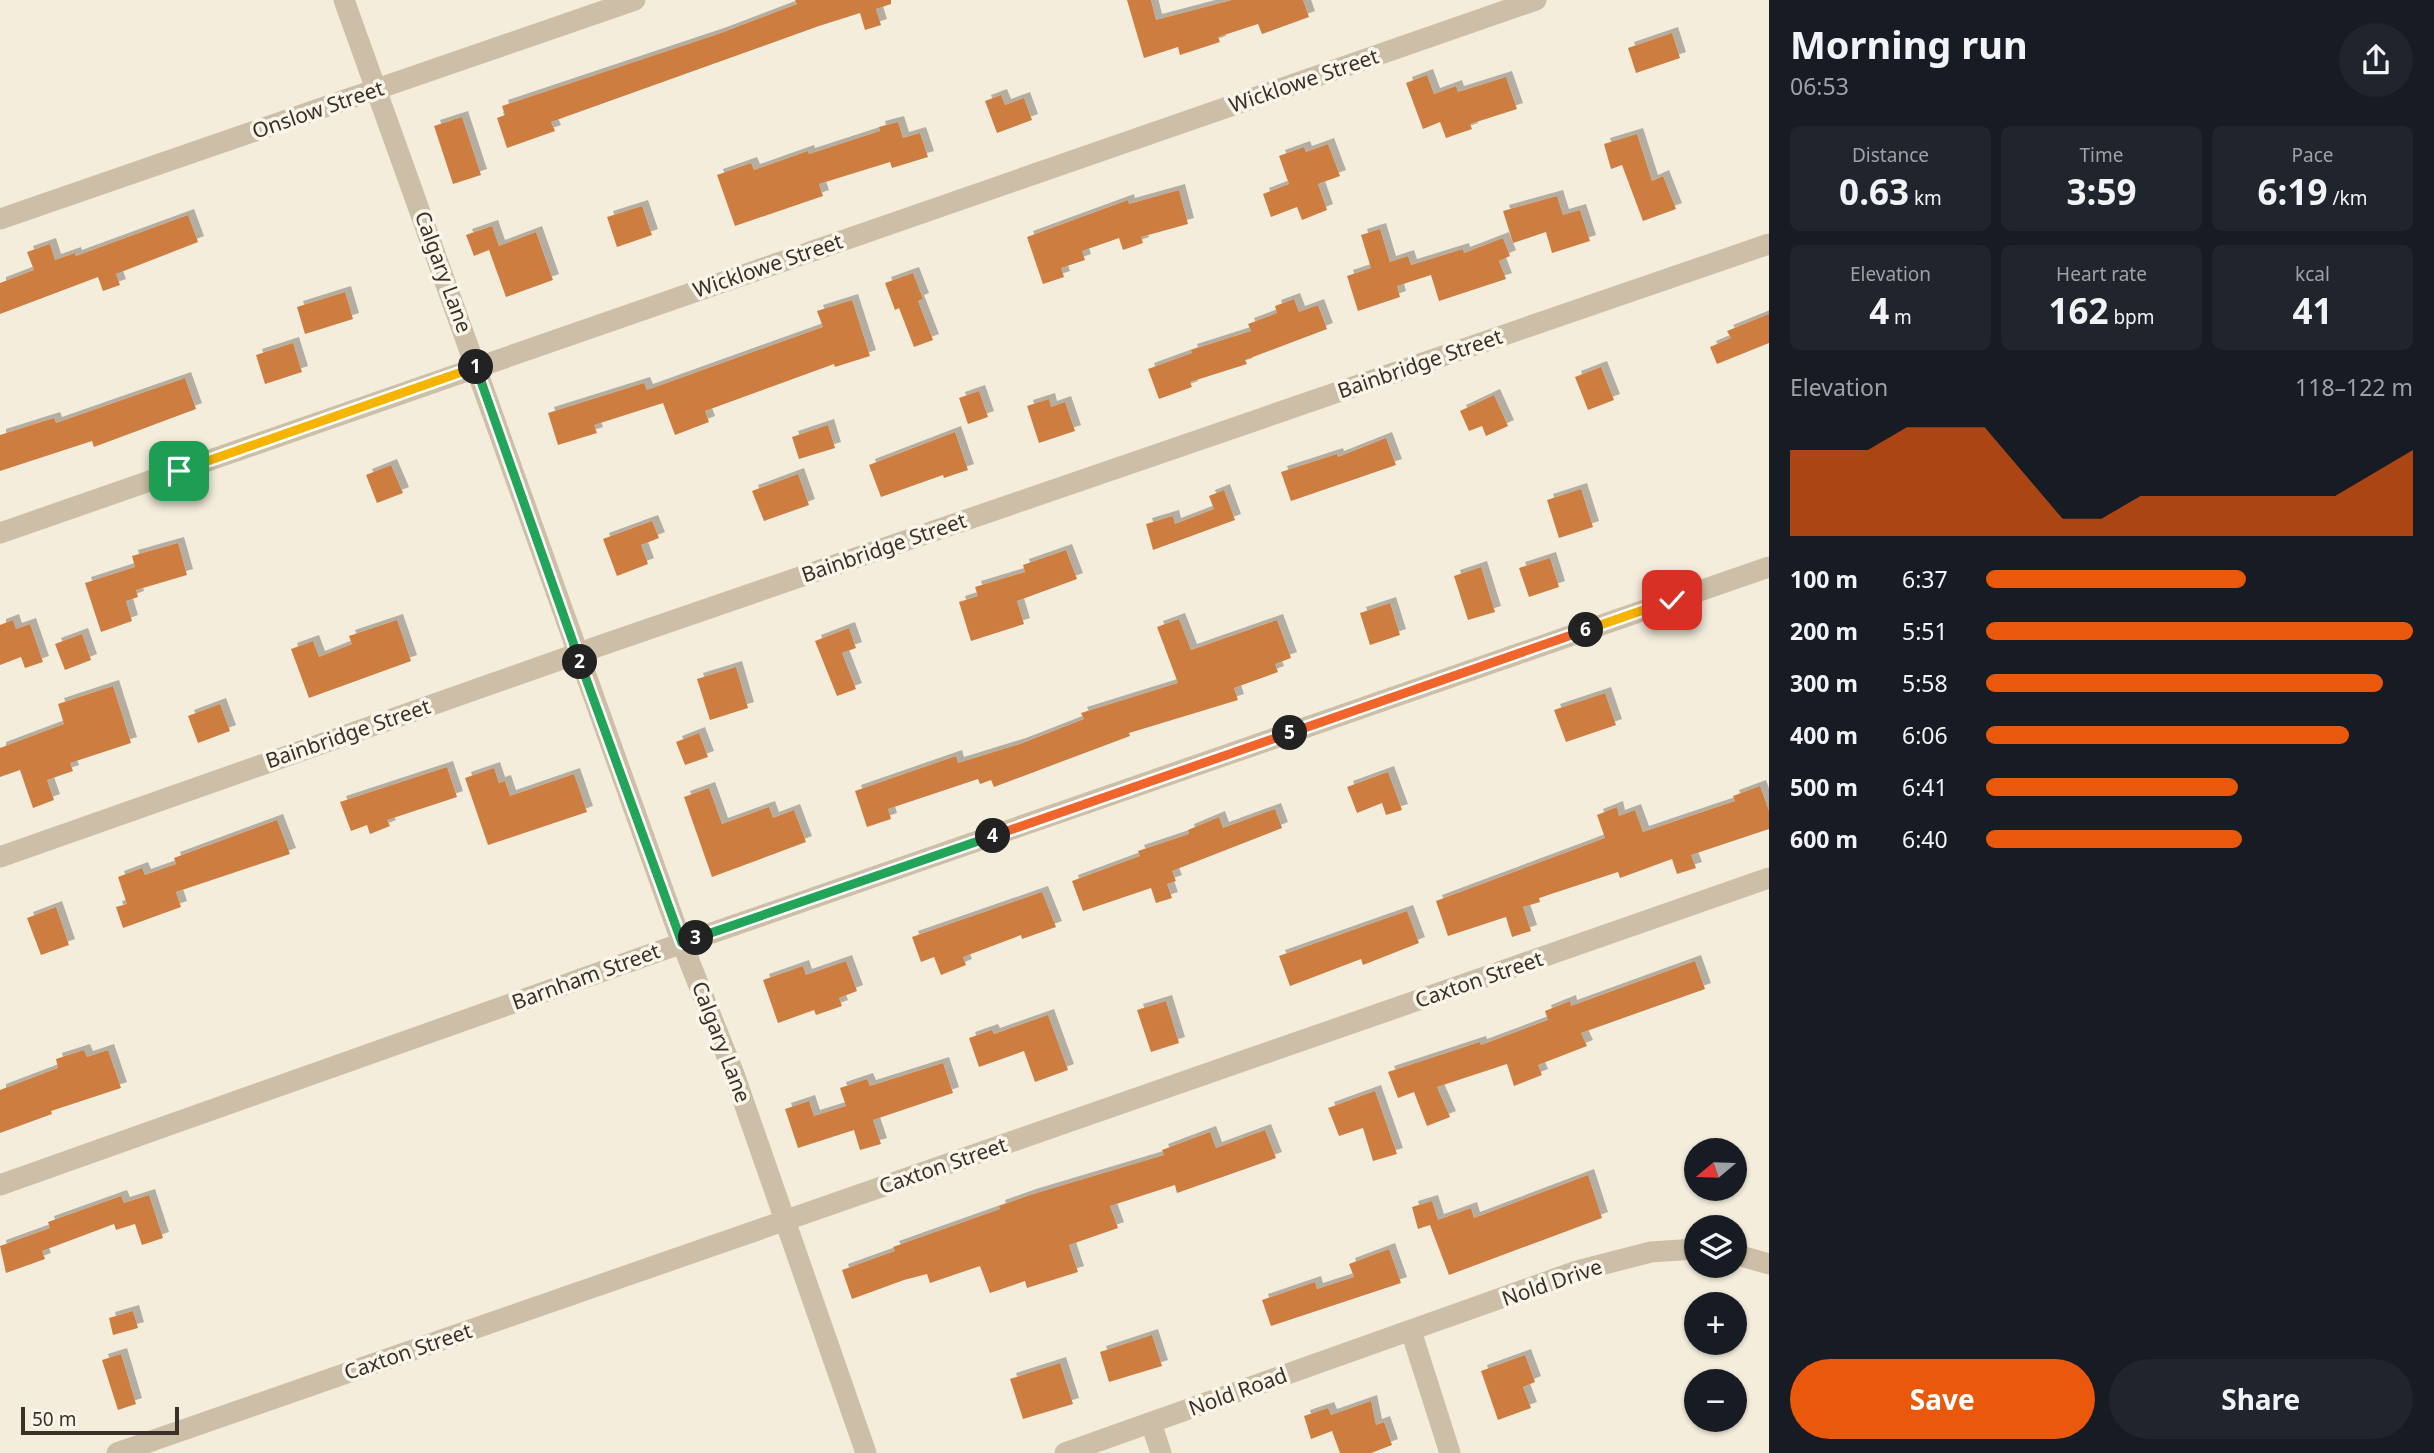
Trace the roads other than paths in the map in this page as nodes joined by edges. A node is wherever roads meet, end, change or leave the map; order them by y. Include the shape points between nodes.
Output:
1 (344, 0) edge
2 (635, 0) edge
3 (1536, 0) edge
4 (377, 90) junction
5 (0, 219) edge
6 (1769, 244) edge
7 (477, 367) junction
8 (0, 533) edge
9 (1769, 567) edge
10 (577, 654) junction
11 (0, 857) edge
12 (1769, 878) edge
13 (682, 943) junction
14 (0, 1185) edge
15 (784, 1221) junction
16 (1684, 1250) edge
17 (1747, 1258) edge
18 (1769, 1264) edge
19 (1410, 1331) junction
20 (1151, 1423) junction
21 (117, 1453) edge
22 (866, 1453) edge
23 (1065, 1453) edge
24 (1161, 1453) edge
25 (1450, 1453) edge

1 - 4 street, Calgary Lane
2 - 4 street, Onslow Street
3 - 7 street, Wicklowe Street
4 - 5 street, Onslow Street
4 - 7 street, Calgary Lane
6 - 10 street, Bainbridge Street
7 - 8 street, Wicklowe Street
7 - 10 street, Calgary Lane
9 - 13 street, Barnham Street
10 - 11 street, Bainbridge Street
10 - 13 street, Calgary Lane
12 - 15 street, Caxton Street
13 - 14 street, Barnham Street
13 - 15 street, Calgary Lane via 734,1074
15 - 21 street, Caxton Street
15 - 22 street, Calgary Lane
16 - 19 street, Nold Drive via 1651,1252 1577,1272
17 - 18 street
19 - 20 street, Nold Road
19 - 25 street
20 - 23 street, Nold Road
20 - 24 street

